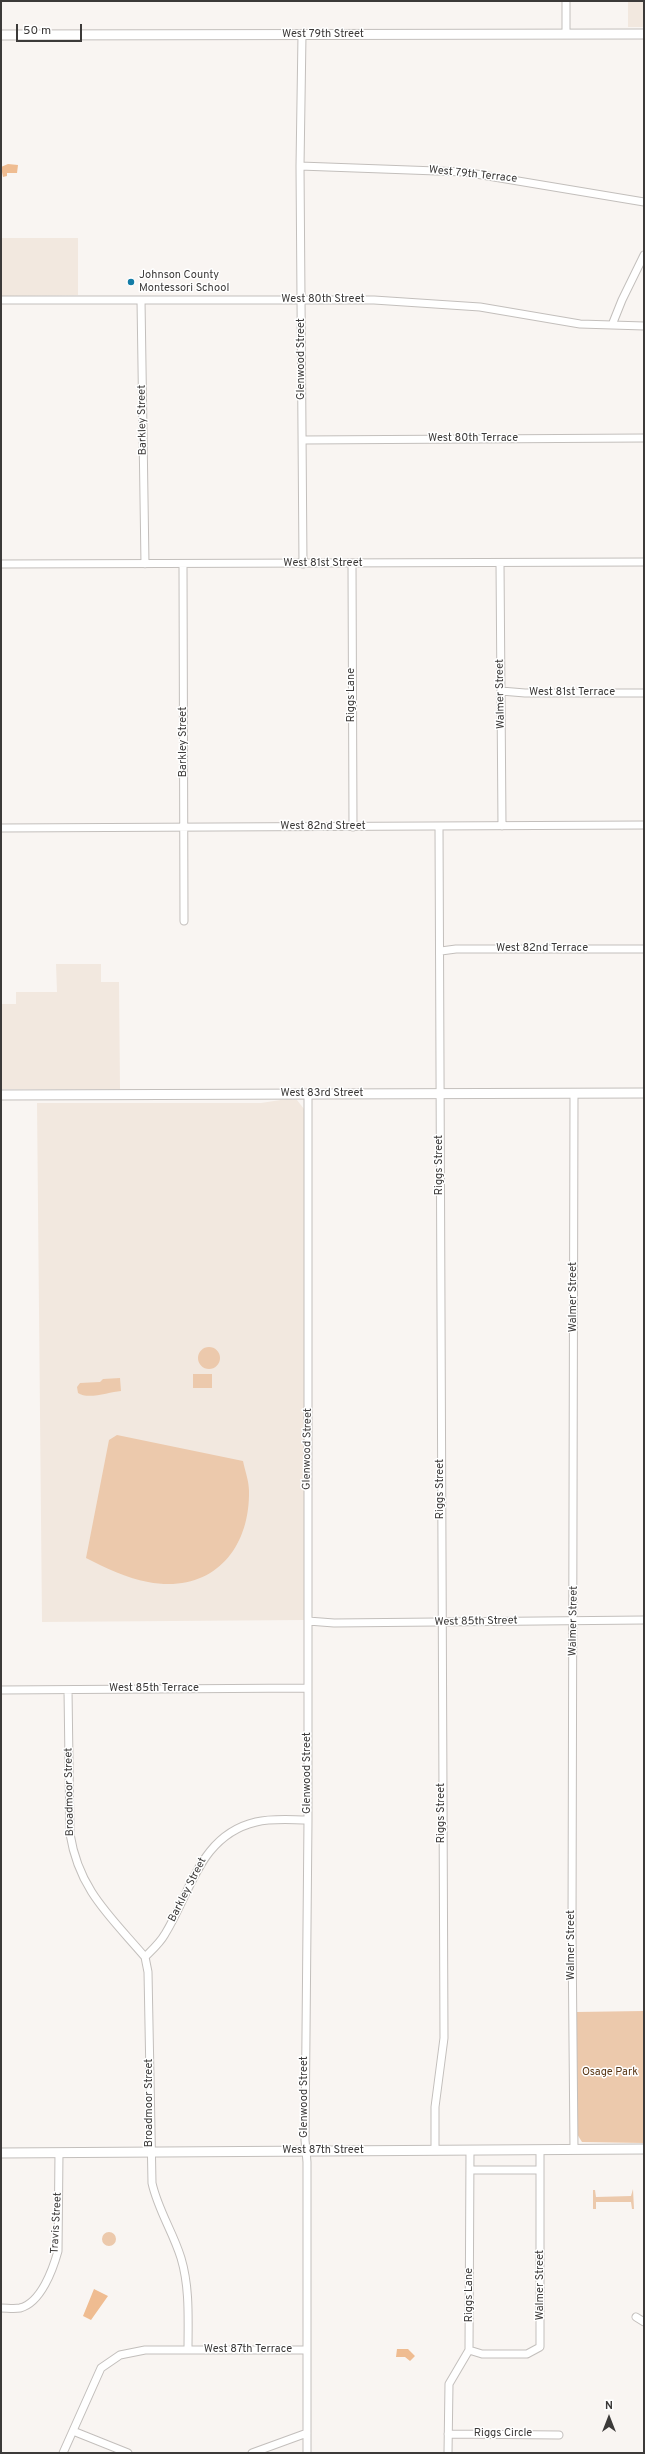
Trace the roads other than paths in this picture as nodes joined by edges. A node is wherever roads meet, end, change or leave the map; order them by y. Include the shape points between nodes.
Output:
1 (566, 1) edge
2 (566, 34) junction
3 (644, 34) edge
4 (1, 35) edge
5 (302, 35) junction
6 (300, 166) junction
7 (644, 202) edge
8 (644, 255) edge
9 (1, 300) edge
10 (141, 300) junction
11 (302, 300) junction
12 (612, 325) junction
13 (644, 326) edge
14 (644, 438) edge
15 (303, 440) junction
16 (644, 562) edge
17 (500, 563) junction
18 (1, 564) edge
19 (145, 564) junction
20 (183, 564) junction
21 (303, 564) junction
22 (352, 564) junction
23 (501, 691) junction
24 (644, 693) edge
25 (644, 825) edge
26 (439, 826) junction
27 (502, 826) junction
28 (353, 827) junction
29 (1, 828) edge
30 (184, 828) junction
31 (184, 921) dead end
32 (644, 948) edge
33 (441, 951) junction
34 (308, 1093) junction
35 (441, 1093) junction
36 (574, 1093) junction
37 (644, 1093) edge
38 (1, 1094) edge
39 (572, 1620) junction
40 (644, 1620) edge
41 (308, 1621) junction
42 (441, 1622) junction
43 (307, 1688) junction
44 (1, 1690) edge
45 (68, 1690) junction
46 (308, 1820) junction
47 (145, 1957) junction
48 (574, 2149) junction
49 (644, 2149) edge
50 (435, 2150) junction
51 (470, 2150) junction
52 (540, 2150) junction
53 (306, 2151) junction
54 (150, 2152) junction
55 (1, 2153) edge
56 (59, 2153) junction
57 (470, 2170) junction
58 (540, 2170) junction
59 (1, 2308) edge
60 (636, 2317) dead end
61 (644, 2322) edge
62 (188, 2350) junction
63 (308, 2350) junction
64 (470, 2350) junction
65 (73, 2431) junction
66 (308, 2433) junction
67 (448, 2434) junction
68 (559, 2435) dead end
69 (63, 2453) edge
70 (128, 2453) edge
71 (252, 2453) edge
72 (308, 2453) edge
73 (448, 2453) edge

1 - 2 street
2 - 3 street, West 79th Street
2 - 5 street, West 79th Street
4 - 5 street, West 79th Street
5 - 6 street, Glenwood Street
6 - 7 street, West 79th Terrace via 464,172
6 - 11 street, Glenwood Street
8 - 12 street
9 - 10 street, West 80th Street
10 - 11 street, West 80th Street
10 - 19 street, Barkley Street
11 - 12 street, West 80th Street via 437,303 510,311 580,324
11 - 15 street, Glenwood Street
12 - 13 street, West 80th Street
14 - 15 street, West 80th Terrace
15 - 21 street, Glenwood Street
16 - 17 street, West 81st Street
17 - 22 street, West 81st Street
17 - 23 street, Walmer Street
18 - 19 street, West 81st Street
19 - 20 street, West 81st Street
20 - 21 street, West 81st Street
20 - 30 street, Barkley Street
21 - 22 street, West 81st Street
22 - 28 street, Riggs Lane
23 - 24 street, West 81st Terrace
23 - 27 street, Walmer Street
25 - 27 street, West 82nd Street
26 - 27 street, West 82nd Street
26 - 28 street, West 82nd Street
26 - 33 street, Riggs Street
28 - 30 street, West 82nd Street
29 - 30 street, West 82nd Street
30 - 31 street, Barkley Street
32 - 33 street, West 82nd Terrace
33 - 35 street, Riggs Street
34 - 35 street, West 83rd Street
34 - 38 street, West 83rd Street
34 - 41 street, Glenwood Street
35 - 36 street, West 83rd Street
35 - 42 street, Riggs Street
36 - 37 street, West 83rd Street
36 - 39 street, Walmer Street via 575,1594
39 - 40 street, West 85th Street
39 - 42 street, West 85th Street
39 - 48 street, Walmer Street
41 - 42 street, West 85th Street
41 - 43 street, Glenwood Street
42 - 50 street, Riggs Street via 444,2038 436,2095
43 - 45 street, West 85th Terrace
43 - 46 street, Glenwood Street
44 - 45 street, West 85th Terrace
45 - 47 street, Broadmoor Street via 70,1834 73,1853 87,1887
46 - 47 street, Barkley Street via 258,1822 234,1830 220,1839 197,1869 165,1935
46 - 53 street, Glenwood Street
47 - 54 street, Broadmoor Street via 148,1978
48 - 49 street, West 87th Street
48 - 52 street, West 87th Street
50 - 51 street, West 87th Street
50 - 53 street, West 87th Street
51 - 52 street, West 87th Street
51 - 57 street, Riggs Lane
52 - 58 street, Walmer Street
53 - 54 street, West 87th Street
53 - 63 street, Glenwood Street
54 - 56 street, West 87th Street
54 - 62 street, Broadmoor Street via 155,2198 186,2276
55 - 56 street, West 87th Street
56 - 59 street, Travis Street via 58,2250 54,2265 41,2289 28,2304 20,2308
57 - 58 street
57 - 64 street, Riggs Lane
58 - 64 street, Walmer Street via 540,2347 527,2354 482,2354
60 - 61 street
62 - 63 street, West 87th Terrace
62 - 65 street via 133,2351 109,2361 101,2368
63 - 66 street, Glenwood Street
64 - 67 street via 449,2384
65 - 69 street
65 - 70 street
66 - 71 street
66 - 72 street, Glenwood Street
67 - 68 street, Riggs Circle
67 - 73 street

